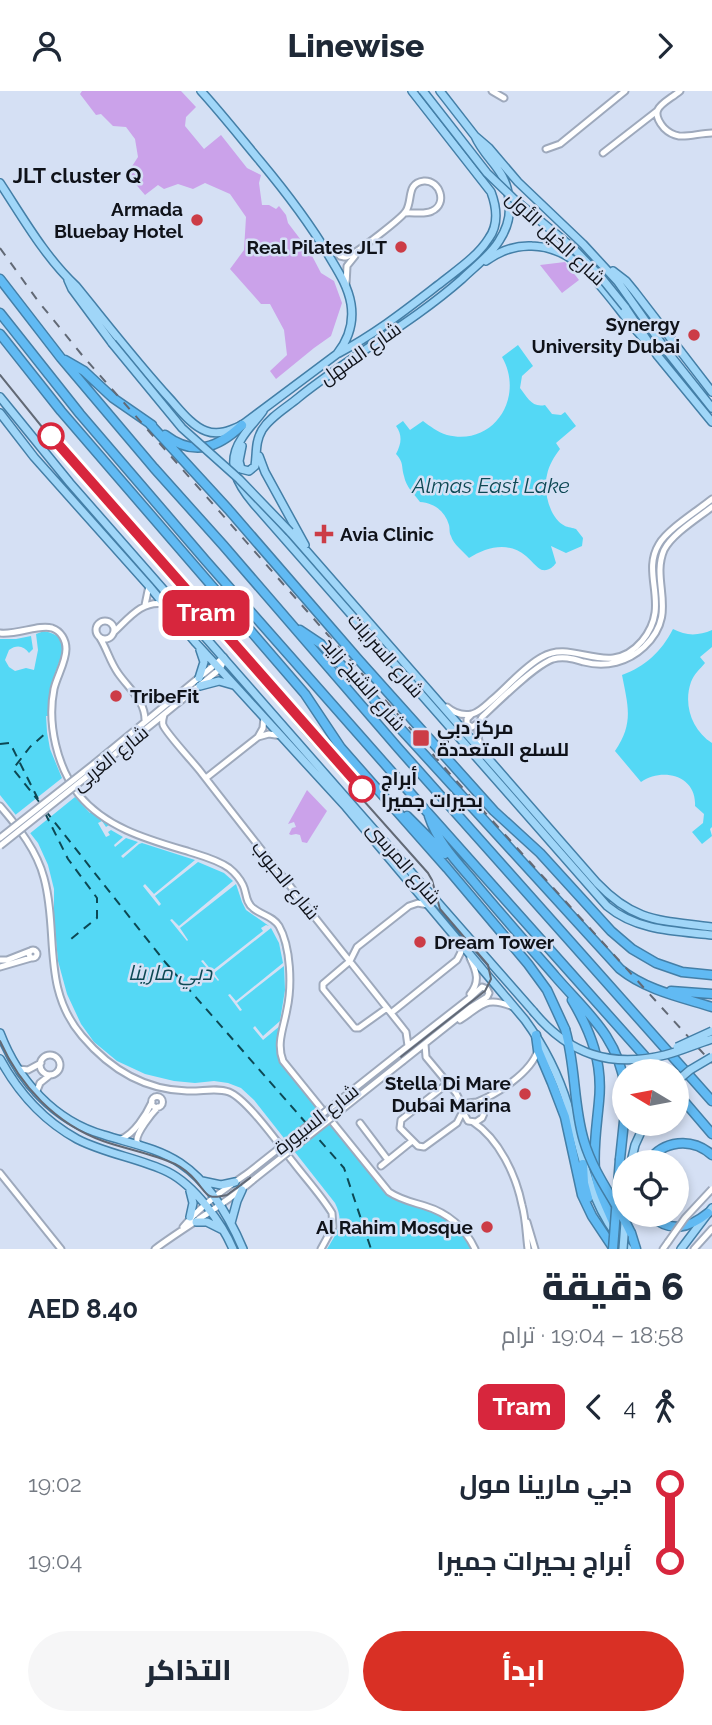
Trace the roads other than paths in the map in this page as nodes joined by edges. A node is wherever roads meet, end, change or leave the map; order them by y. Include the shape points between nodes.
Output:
1 (201, 91) edge
2 (412, 91) edge
3 (423, 91) edge
4 (440, 91) edge
5 (492, 91) edge
6 (625, 91) edge
7 (680, 91) edge
8 (504, 98) dead end
9 (657, 111) junction
10 (712, 133) edge
11 (475, 136) junction
12 (546, 149) dead end
13 (603, 153) dead end
14 (0, 183) edge
15 (405, 213) junction
16 (322, 245) junction
17 (362, 248) junction
18 (602, 264) junction
19 (468, 273) junction
20 (0, 279) edge
21 (68, 279) junction
22 (347, 291) junction
23 (0, 313) edge
24 (0, 334) edge
25 (650, 345) junction
26 (337, 354) junction
27 (61, 358) junction
28 (712, 392) edge
29 (0, 397) edge
30 (265, 408) junction
31 (712, 408) edge
32 (0, 413) edge
33 (712, 422) edge
34 (150, 424) junction
35 (253, 424) junction
36 (242, 425) junction
37 (258, 438) junction
38 (712, 499) edge
39 (712, 507) edge
40 (312, 558) junction
41 (149, 586) junction
42 (164, 604) junction
43 (145, 605) junction
44 (127, 619) junction
45 (110, 622) junction
46 (295, 627) junction
47 (0, 633) edge
48 (113, 633) junction
49 (100, 638) junction
50 (196, 643) junction
51 (110, 655) junction
52 (225, 658) junction
53 (218, 667) junction
54 (414, 680) junction
55 (199, 682) junction
56 (236, 687) junction
57 (435, 699) junction
58 (144, 707) junction
59 (162, 712) junction
60 (472, 714) junction
61 (264, 717) junction
62 (479, 722) junction
63 (147, 724) junction
64 (164, 728) junction
65 (258, 737) junction
66 (282, 737) junction
67 (482, 751) junction
68 (97, 765) junction
69 (205, 778) junction
70 (388, 801) junction
71 (0, 806) edge
72 (428, 813) junction
73 (0, 838) edge
74 (0, 846) edge
75 (583, 873) junction
76 (485, 895) junction
77 (428, 905) junction
78 (712, 927) edge
79 (712, 935) edge
80 (460, 944) junction
81 (52, 952) junction
82 (467, 952) junction
83 (33, 954) junction
84 (0, 960) edge
85 (350, 961) junction
86 (0, 967) edge
87 (712, 975) edge
88 (558, 980) junction
89 (658, 989) junction
90 (712, 994) edge
91 (712, 1007) edge
92 (515, 1008) junction
93 (389, 1010) junction
94 (454, 1010) junction
95 (445, 1029) junction
96 (712, 1031) edge
97 (406, 1032) junction
98 (0, 1033) edge
99 (423, 1035) junction
100 (536, 1035) junction
101 (712, 1039) edge
102 (425, 1044) junction
103 (408, 1046) junction
104 (538, 1051) junction
105 (413, 1054) junction
106 (426, 1057) junction
107 (657, 1057) junction
108 (712, 1057) edge
109 (618, 1059) edge
110 (647, 1059) edge
111 (0, 1060) edge
112 (41, 1063) junction
113 (531, 1065) junction
114 (17, 1068) junction
115 (547, 1070) junction
116 (690, 1070) edge
117 (50, 1075) junction
118 (448, 1083) junction
119 (158, 1087) junction
120 (36, 1093) junction
121 (456, 1093) junction
122 (492, 1094) junction
123 (154, 1099) junction
124 (712, 1101) edge
125 (475, 1102) junction
126 (158, 1107) junction
127 (690, 1108) edge
128 (464, 1111) junction
129 (483, 1114) junction
130 (470, 1121) junction
131 (360, 1123) dead end
132 (457, 1123) junction
133 (486, 1131) junction
134 (712, 1134) edge
135 (622, 1136) edge
136 (118, 1139) junction
137 (412, 1140) junction
138 (141, 1146) junction
139 (660, 1150) edge
140 (712, 1156) edge
141 (388, 1160) junction
142 (583, 1164) junction
143 (381, 1166) dead end
144 (0, 1173) edge
145 (201, 1181) junction
146 (235, 1182) junction
147 (189, 1187) junction
148 (712, 1189) edge
149 (242, 1190) junction
150 (214, 1198) junction
151 (205, 1205) junction
152 (220, 1206) junction
153 (523, 1207) junction
154 (710, 1211) edge
155 (211, 1212) junction
156 (193, 1220) junction
157 (597, 1224) junction
158 (689, 1224) edge
159 (233, 1227) junction
160 (625, 1227) edge
161 (712, 1229) edge
162 (224, 1231) junction
163 (624, 1246) edge
164 (61, 1249) edge
165 (155, 1249) edge
166 (233, 1249) edge
167 (243, 1249) edge
168 (321, 1249) edge
169 (475, 1249) edge
170 (528, 1249) edge
171 (535, 1249) edge
172 (614, 1249) edge
173 (636, 1249) edge
174 (663, 1249) edge
175 (681, 1249) edge
176 (694, 1249) edge

1 - 16 main road, شارع السرايات via 266,168
2 - 26 main road via 491,192 496,221 488,240 451,275 388,324
3 - 25 main road, شارع الخيل الأول, bridge via 487,173 600,276
4 - 11 main road, شارع الخيل الأول
5 - 8 street
6 - 12 street via 560,144
7 - 9 street
9 - 10 street via 657,118 674,135
9 - 13 street
11 - 18 main road, شارع الخيل الأول
11 - 19 main road, شارع السهل via 503,176 510,209 501,239
14 - 21 main road, شارع السرايات
15 - 15 street via 415,184 428,181 440,190 436,209
15 - 17 street
16 - 17 street via 343,257
16 - 22 main road, شارع السرايات
17 - 22 street via 346,266
18 - 28 main road via 626,281
18 - 31 main road, شارع الخيل الأول
19 - 25 main road, شارع السهل via 496,254 519,247 562,252 583,268
19 - 37 main road, شارع السهل via 304,393 269,421
20 - 27 highway, شارع الشيخ زايد
21 - 36 main road, شارع السرايات via 197,426 217,433
21 - 40 main road, شارع السرايات, bridge via 112,343 182,428 232,471
22 - 26 main road, شارع السرايات via 351,325
23 - 72 highway, شارع الشيخ زايد via 80,414
24 - 70 highway via 305,694 341,748
25 - 33 main road, شارع الخيل الأول
26 - 30 main road, شارع السرايات
27 - 34 highway
27 - 46 highway, شارع الشيخ زايد
29 - 52 main road, شارع المرسى
30 - 35 main road, شارع السرايات
30 - 36 main road, شارع السرايات
32 - 41 main road, شارع المرسى
34 - 36 highway via 177,443 198,448 219,443
34 - 87 highway via 494,811 540,853 611,931 656,963
35 - 37 main road via 239,457 244,470 255,466
35 - 54 main road, شارع السرايات via 239,441 234,457 234,473 241,488
37 - 40 main road, شارع السرايات via 265,472
38 - 60 street via 658,545 653,563 654,618 635,648 609,658 547,654
39 - 62 street via 664,552 661,619 645,646 631,657 609,664 567,657 549,660
40 - 54 main road, شارع السرايات
41 - 42 main road, شارع المرسى
41 - 43 street
42 - 43 street
42 - 50 main road, شارع المرسى
43 - 44 street
44 - 45 street
44 - 48 street
45 - 48 street
45 - 49 street via 97,625
46 - 89 highway via 315,639 348,672 613,963
46 - 124 highway, شارع الشيخ زايد
47 - 169 street via 43,627 60,633 66,653 54,692 53,730 67,775 79,795 122,829 229,868 242,883 251,906 279,927 286,949 289,998 279,1041 283,1061 389,1192 447,1215
48 - 49 street
48 - 51 street
49 - 51 street
50 - 53 main road, شارع المرسى
50 - 55 main road via 204,663
51 - 58 street via 117,673
52 - 53 street, شارع الغربى
52 - 107 main road, شارع المرسى, bridge via 559,1036 589,1054 619,1060
53 - 55 street, شارع الغربى
53 - 56 main road, شارع المرسى
54 - 57 main road, شارع السرايات
54 - 75 main road, شارع السرايات
55 - 56 main road via 219,681
55 - 59 street, شارع الغربى
56 - 61 main road, شارع المرسى
57 - 60 street via 456,713
57 - 67 main road, شارع السرايات
58 - 59 street
58 - 63 street
59 - 63 street, شارع الغربى
59 - 64 street
60 - 62 street via 467,724
61 - 65 street
61 - 66 main road, شارع المرسى
62 - 67 street via 477,738
63 - 64 street
63 - 68 street, شارع الغربى
64 - 69 street, شارع الحبوب
65 - 66 street
65 - 69 street
66 - 77 main road, شارع المرسى
67 - 75 main road, شارع السرايات
68 - 73 street, شارع الغربى, bridge
68 - 74 street, شارع الغربى, bridge
69 - 85 street, شارع الحبوب
70 - 76 highway
70 - 173 highway, bridge via 541,981 561,1019 585,1145
71 - 81 street via 36,857 45,880
72 - 76 highway via 440,840
72 - 110 highway, شارع الشيخ زايد
75 - 78 main road, شارع السرايات via 637,914
75 - 79 main road, شارع السرايات via 607,906 633,922
76 - 88 highway
77 - 80 main road, شارع المرسى
77 - 85 street via 408,906 357,947
80 - 82 main road, شارع المرسى
80 - 93 street via 457,960
81 - 83 street
81 - 119 street via 57,990 78,1032 110,1064
82 - 92 main road, شارع المرسى
82 - 94 street, شارع السيورة via 477,982
83 - 84 street
83 - 86 street
85 - 93 street, شارع الحبوب
85 - 93 street via 323,986 347,1020 359,1028
88 - 109 highway via 597,1022
88 - 163 highway via 578,1009 596,1049 600,1083 596,1175
89 - 90 highway
89 - 91 highway
92 - 95 street, شارع السيورة via 488,1002
92 - 100 main road, شارع المرسى
93 - 97 street, شارع الحبوب
94 - 95 street, شارع السيورة via 479,989 488,991 487,997
94 - 99 street, شارع السيورة
95 - 102 street, شارع السيورة
96 - 107 main road, bridge
97 - 99 street
97 - 103 street
98 - 114 main road
99 - 103 street, شارع السيورة
100 - 104 highway
100 - 142 main road, شارع المرسى via 563,1092
101 - 107 main road, bridge
102 - 105 street, شارع السيورة
102 - 106 street
103 - 146 street, شارع السيورة, bridge
104 - 113 street
104 - 115 highway
105 - 106 street
105 - 149 street, شارع السيورة, bridge
106 - 118 street
108 - 116 main road, bridge
111 - 147 main road via 28,1100 61,1128 93,1146 169,1172
112 - 114 street via 28,1070
112 - 117 street
112 - 117 street via 50,1056 58,1059 59,1070
113 - 115 street
113 - 122 street
114 - 120 main road
115 - 157 highway via 567,1124 582,1195
117 - 120 street
118 - 121 street
118 - 137 street via 400,1122
119 - 123 street
119 - 168 street via 217,1090 243,1101 330,1209 333,1227
120 - 136 main road via 70,1120
121 - 125 street
121 - 128 street
122 - 125 street
122 - 129 street
123 - 126 street via 153,1105
123 - 126 street via 163,1101
123 - 136 street via 131,1133
125 - 128 street via 467,1104
125 - 129 street via 482,1105
126 - 138 street via 138,1136
127 - 134 highway
128 - 130 street
128 - 132 street
129 - 130 street via 478,1121
129 - 133 street
130 - 132 street
130 - 133 street
131 - 141 street
132 - 137 street via 426,1147
133 - 153 street via 510,1171
135 - 172 highway, bridge
136 - 138 main road
137 - 141 street
138 - 145 main road via 178,1162
139 - 140 highway via 690,1143
141 - 143 street
142 - 157 highway
142 - 163 main road, شارع المرسى via 600,1210
144 - 164 street
145 - 146 main road via 216,1185
145 - 150 main road
146 - 150 street, شارع السيورة
147 - 151 main road
147 - 156 main road
148 - 174 street, bridge
149 - 152 street, شارع السيورة
149 - 159 main road
150 - 151 street, شارع السيورة
150 - 152 main road
151 - 155 main road
151 - 156 street, شارع السيورة
152 - 155 street, شارع السيورة
152 - 159 main road
153 - 170 street
153 - 171 street
154 - 158 highway
154 - 175 main road
155 - 156 street, شارع السيورة
155 - 162 main road
156 - 162 main road
156 - 165 street, شارع السيورة
157 - 172 highway
159 - 162 main road via 217,1210 215,1216
159 - 167 main road
160 - 163 main road, bridge
161 - 176 street
162 - 166 main road

